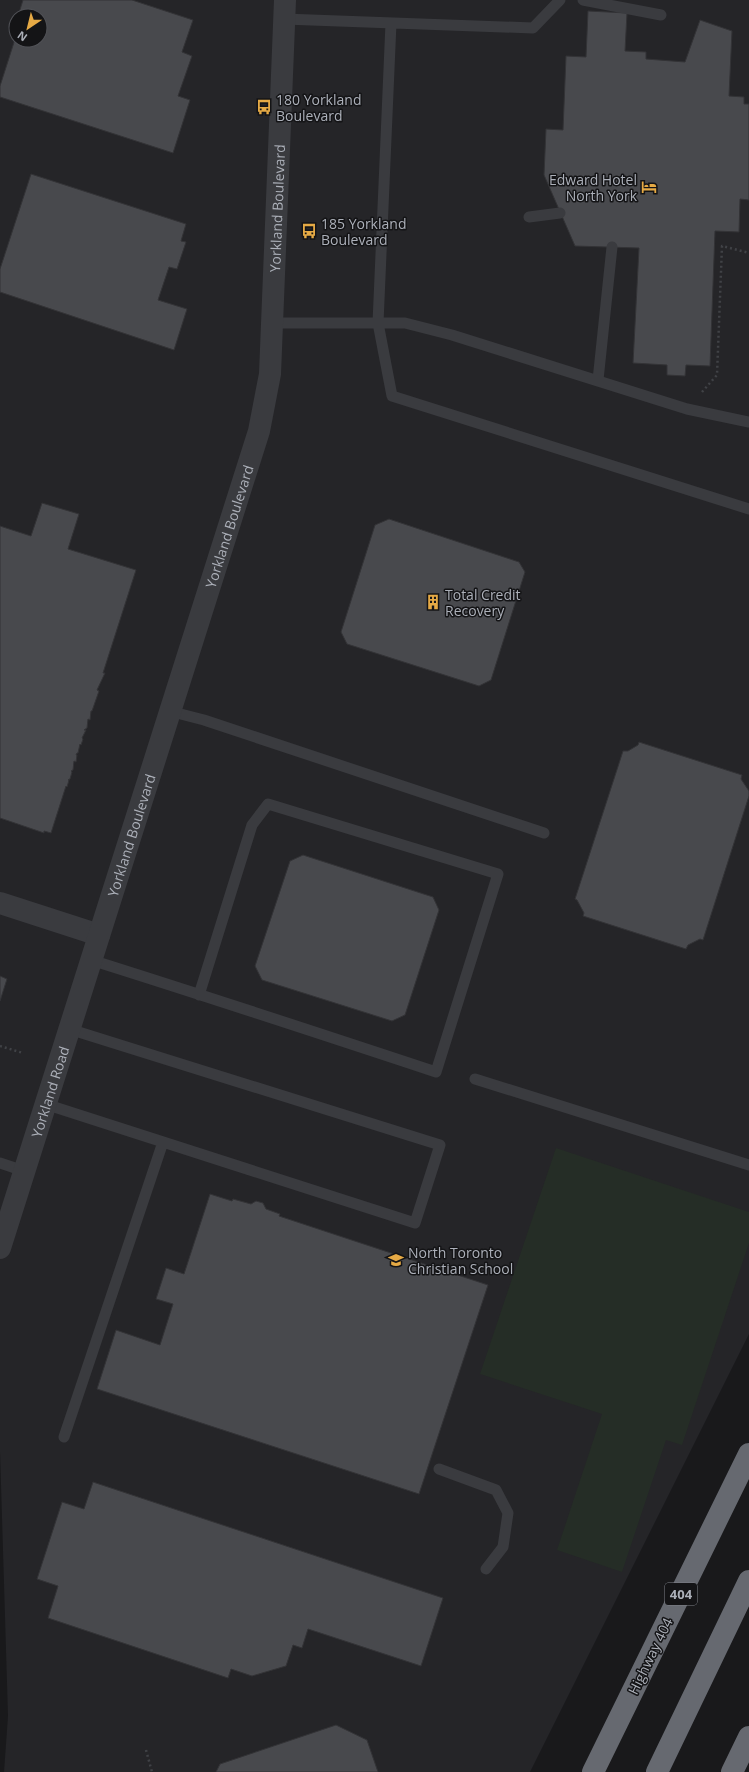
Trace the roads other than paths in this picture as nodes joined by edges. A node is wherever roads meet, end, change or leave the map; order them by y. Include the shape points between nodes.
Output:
1 (560, 0) edge
2 (583, 0) edge
3 (285, 10) edge
4 (661, 14) dead end
5 (391, 23) junction
6 (560, 213) dead end
7 (529, 217) dead end
8 (612, 247) dead end
9 (272, 323) junction
10 (378, 323) junction
11 (598, 380) junction
12 (748, 419) edge
13 (749, 509) edge
14 (169, 711) junction
15 (544, 833) dead end
16 (0, 903) edge
17 (99, 935) junction
18 (91, 960) junction
19 (199, 995) junction
20 (69, 1029) junction
21 (475, 1079) dead end
22 (45, 1104) junction
23 (163, 1142) junction
24 (0, 1163) edge
25 (749, 1165) edge
26 (24, 1171) junction
27 (0, 1248) edge
28 (64, 1437) dead end
29 (749, 1454) edge
30 (439, 1469) dead end
31 (486, 1569) dead end
32 (749, 1581) edge
33 (749, 1737) edge
34 (593, 1772) edge
35 (657, 1772) edge
36 (732, 1772) edge

1 - 5 lane via 533,28
2 - 4 lane
3 - 5 lane
3 - 9 street, Yorkland Boulevard
5 - 10 lane
6 - 7 lane
8 - 11 lane
9 - 10 lane
9 - 14 street, Yorkland Boulevard via 270,374 259,431
10 - 11 lane via 405,323 452,335
10 - 13 lane via 392,396
11 - 12 lane via 687,409
14 - 15 lane via 198,718
14 - 17 street, Yorkland Boulevard
16 - 17 street
17 - 18 street, Yorkland Road
18 - 19 lane
18 - 20 street, Yorkland Road
19 - 19 lane via 436,1072 498,874 268,804 252,825
20 - 22 street, Yorkland Road
20 - 23 lane via 440,1145 415,1223
21 - 25 lane
22 - 23 lane
22 - 26 street, Yorkland Road
23 - 28 lane
24 - 26 lane
26 - 27 street, Yorkland Road
29 - 34 highway, Highway 404 / 404
30 - 31 lane via 496,1490 508,1513 504,1547
32 - 35 highway
33 - 36 highway

